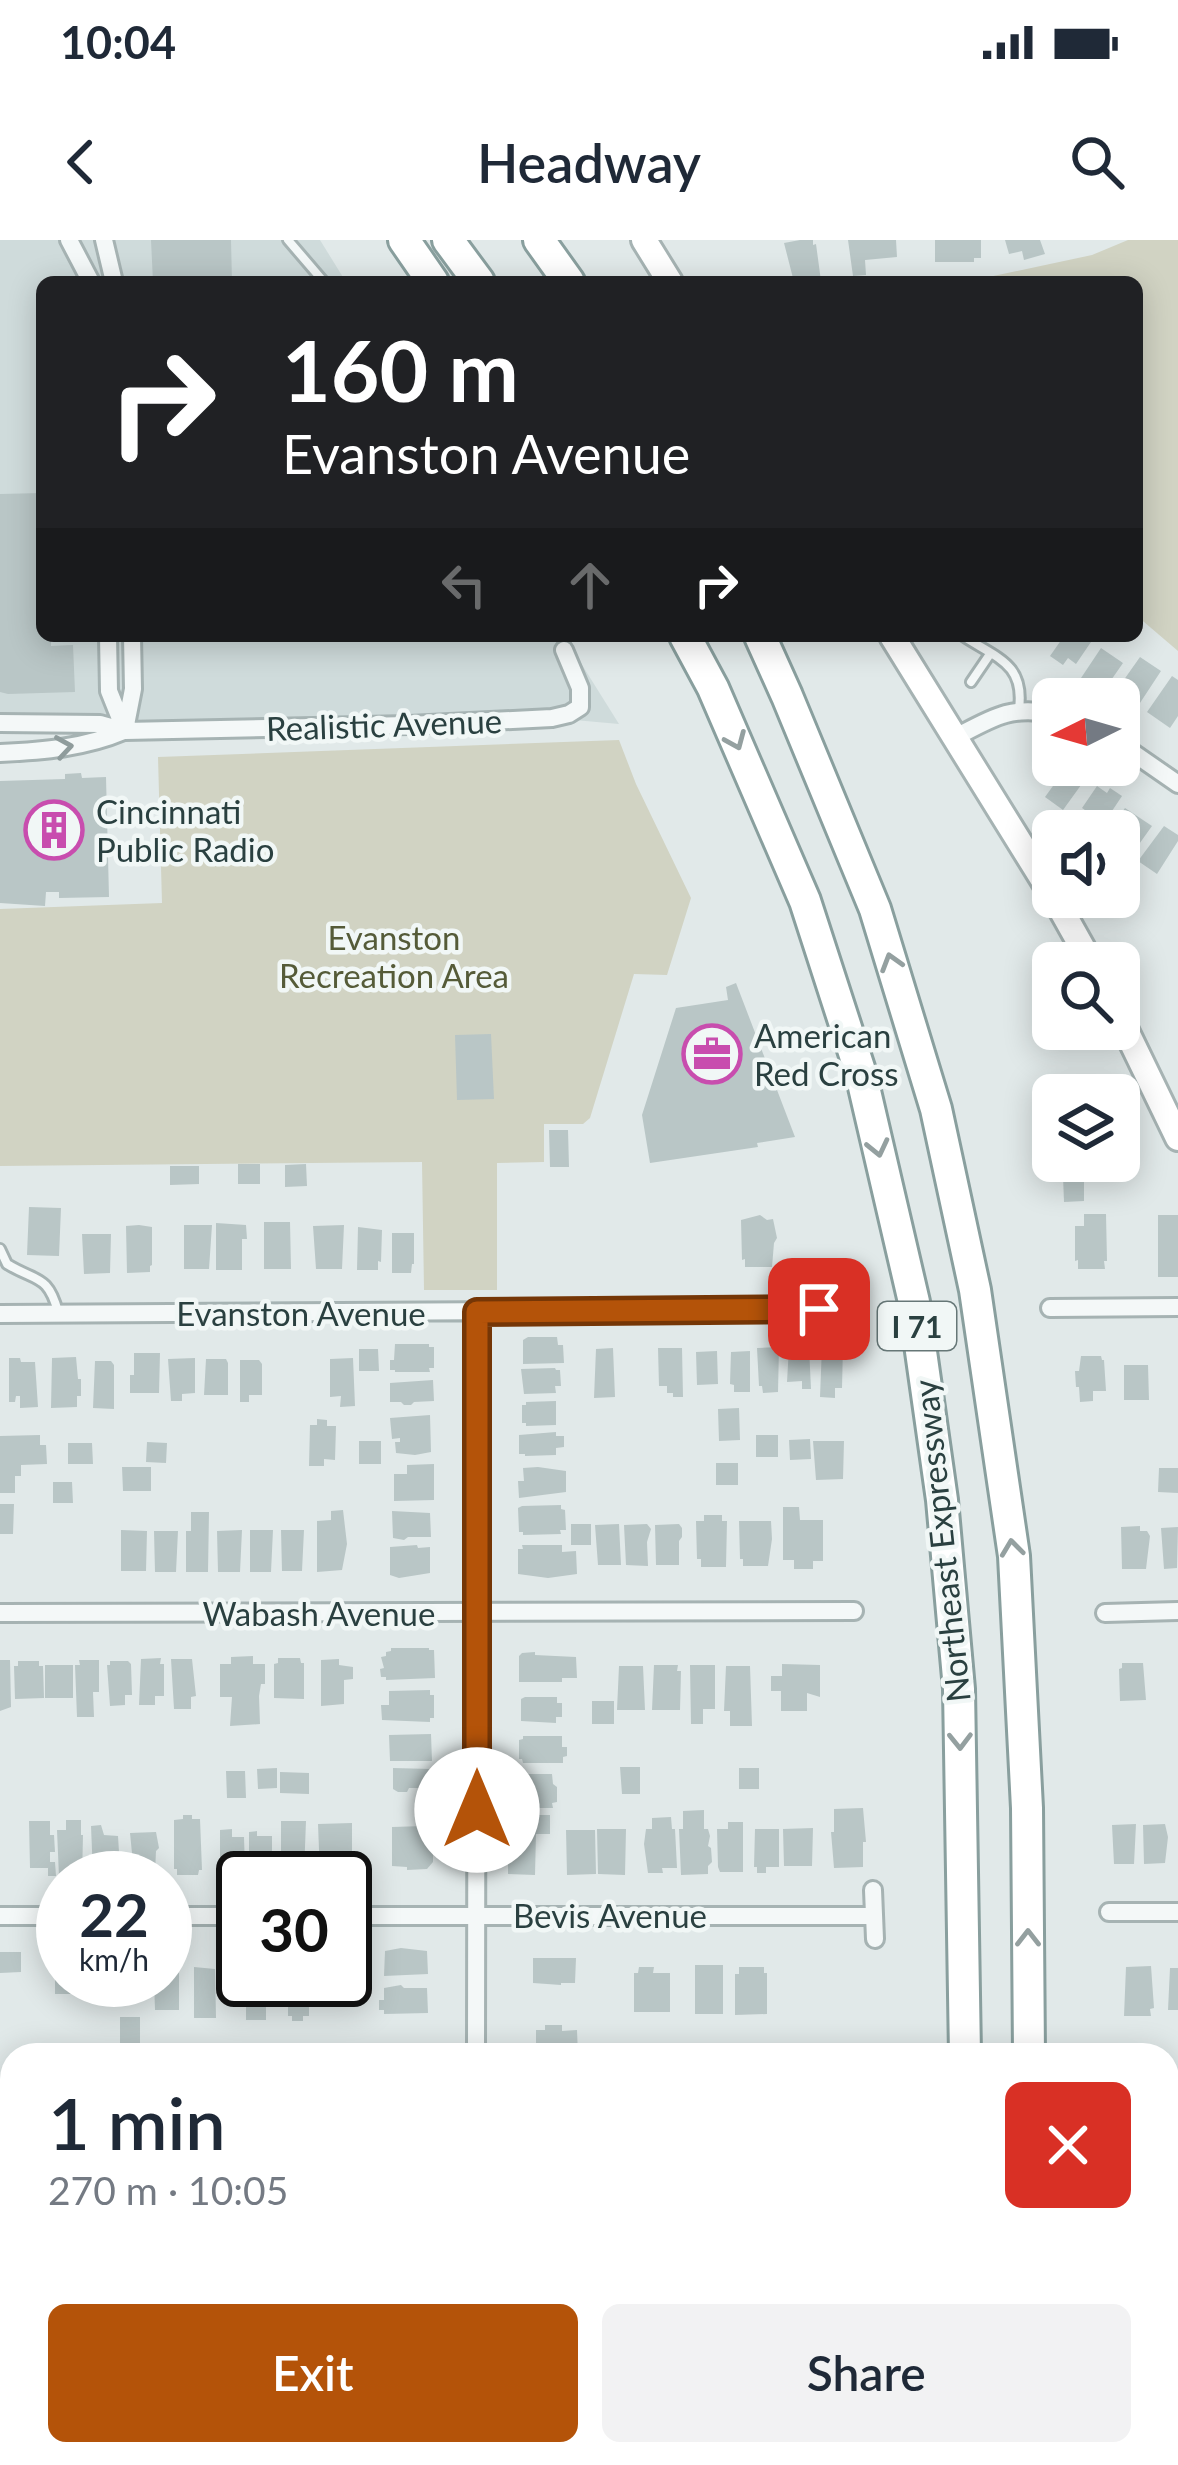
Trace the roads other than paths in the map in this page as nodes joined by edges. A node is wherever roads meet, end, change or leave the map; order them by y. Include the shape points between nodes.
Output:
1 (69, 240) edge
2 (104, 240) edge
3 (288, 240) edge
4 (404, 240) edge
5 (448, 240) edge
6 (539, 240) edge
7 (644, 240) edge
8 (88, 276) edge
9 (112, 276) edge
10 (319, 276) edge
11 (429, 276) edge
12 (474, 276) edge
13 (565, 276) edge
14 (666, 276) edge
15 (108, 642) edge
16 (132, 642) edge
17 (688, 642) edge
18 (763, 642) edge
19 (896, 642) edge
20 (972, 642) edge
21 (559, 643) edge
22 (991, 654) junction
23 (971, 682) dead end
24 (1018, 710) junction
25 (1032, 712) edge
26 (0, 723) edge
27 (125, 731) junction
28 (956, 737) junction
29 (0, 753) edge
30 (1140, 758) edge
31 (1178, 784) edge
32 (1032, 862) edge
33 (1135, 1050) edge
34 (1178, 1138) edge
35 (0, 1250) edge
36 (818, 1269) dead end
37 (1050, 1307) dead end
38 (1178, 1307) edge
39 (819, 1309) joint
40 (477, 1312) junction
41 (0, 1314) edge
42 (59, 1314) junction
43 (854, 1611) dead end
44 (1178, 1611) edge
45 (1105, 1612) dead end
46 (0, 1613) edge
47 (477, 1613) junction
48 (873, 1890) dead end
49 (1109, 1912) dead end
50 (1178, 1912) edge
51 (0, 1916) edge
52 (36, 1916) edge
53 (372, 1916) edge
54 (476, 1916) junction
55 (874, 1916) junction
56 (875, 1939) dead end
57 (476, 2043) edge
58 (965, 2043) edge
59 (1029, 2043) edge

1 - 8 street
2 - 9 street
3 - 10 lane
4 - 11 highway
5 - 12 highway
6 - 13 highway
7 - 14 street
15 - 27 street via 109,691
16 - 27 street
17 -> 58 highway, Northeast Expressway / I 71 via 805,902 862,1074 914,1302 959,1689
59 -> 18 highway, Northeast Expressway / I 71 via 1014,1556 975,1290 936,1109 874,909
19 - 28 street
20 - 22 lane
21 - 27 street, Realistic Avenue via 580,707 552,718
22 - 23 lane
22 - 24 lane via 1013,668
24 - 25 street
24 - 28 street
26 - 27 street, Realistic Avenue
29 -> 27 street, Realistic Avenue via 58,750
28 - 32 street
30 - 31 street
33 - 34 street
35 - 42 lane via 7,1264 52,1291
36 - 39 lane
37 - 38 street
39 - 40 street, Evanston Avenue
40 - 42 street, Evanston Avenue
40 - 47 street
41 - 42 street, Evanston Avenue
43 - 47 street, Wabash Avenue
44 - 45 street
46 - 47 street, Wabash Avenue
47 - 54 street
48 - 55 street
49 - 50 street
51 - 52 street
53 - 54 street, Bevis Avenue
54 - 55 street, Bevis Avenue
54 - 57 street
55 - 56 street

